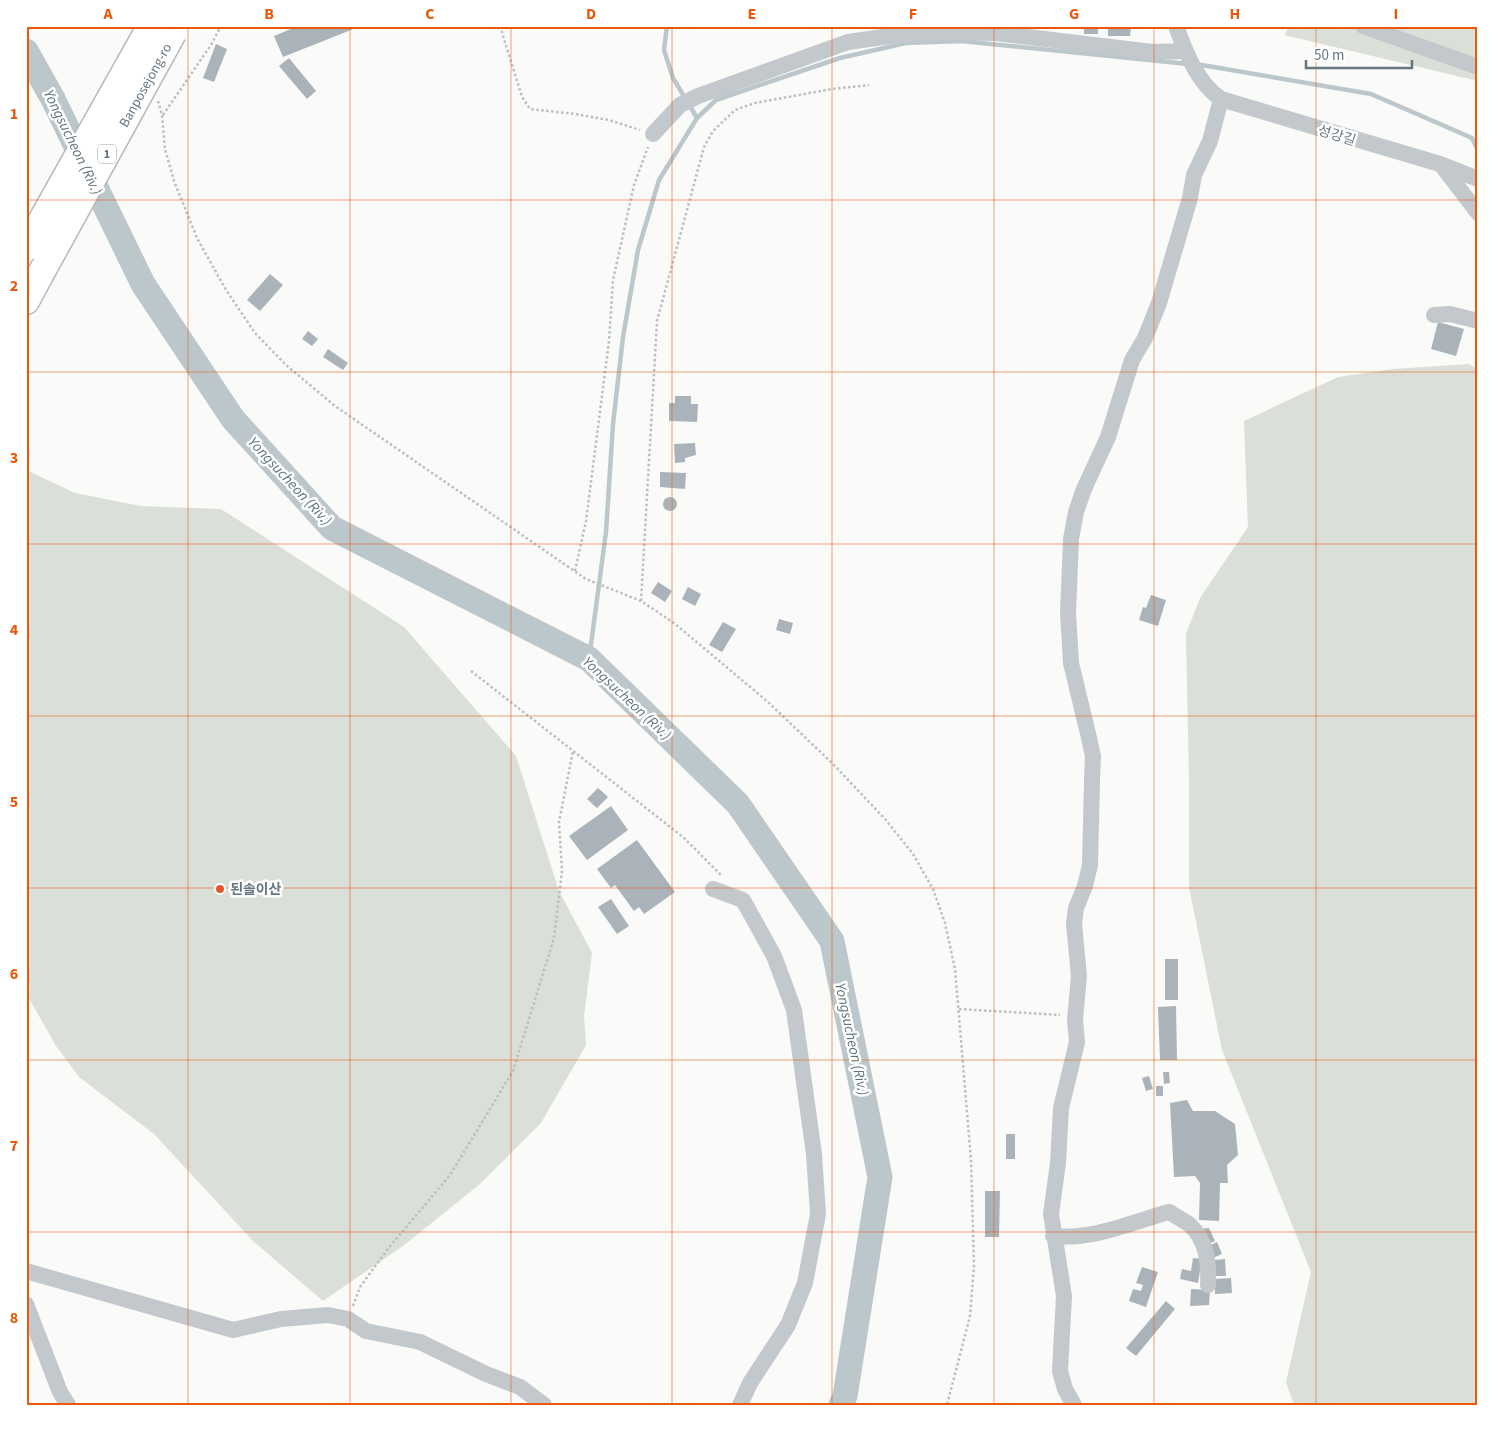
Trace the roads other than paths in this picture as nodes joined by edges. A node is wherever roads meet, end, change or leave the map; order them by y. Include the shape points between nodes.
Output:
1 (1176, 26) edge
2 (1363, 26) edge
3 (162, 29) edge
4 (1186, 53) junction
5 (1478, 67) edge
6 (1221, 99) junction
7 (653, 134) road end
8 (1440, 164) junction
9 (1478, 179) edge
10 (1478, 212) edge
11 (26, 248) edge
12 (26, 302) edge
13 (1434, 315) dead end
14 (1478, 322) edge
15 (718, 884) road end
16 (1053, 1236) junction
17 (26, 1270) edge
18 (1208, 1285) dead end
19 (26, 1304) edge
20 (68, 1405) edge
21 (544, 1405) edge
22 (740, 1405) edge
23 (1074, 1405) edge

1 - 4 street
2 - 5 street
3 - 11 highway, Banposejong-ro / 1, bridge
3 - 12 highway, Banposejong-ro / 1, bridge
4 - 6 street, 성강길 via 1202,80
4 - 7 street via 1152,52 996,33 904,34 848,42 698,96 680,105
6 - 8 street, 성강길
6 - 16 street via 1210,141 1194,175 1159,303 1132,360 1108,437 1076,512 1071,538 1068,613 1071,663 1092,756 1090,866 1074,924 1079,976 1077,1042 1061,1108 1051,1214
8 - 9 street, 성강길
8 - 10 street
13 - 14 street via 1450,314
15 - 22 street via 744,900 774,956 794,1010 814,1154 818,1214 805,1283 788,1325 750,1383
16 - 18 street via 1070,1238 1099,1234 1169,1212 1190,1225 1200,1240 1209,1258
16 - 23 street via 1064,1296 1060,1371 1064,1389
17 - 21 street via 233,1330 281,1319 328,1315 348,1319 366,1331 420,1342 520,1387
19 - 20 street

